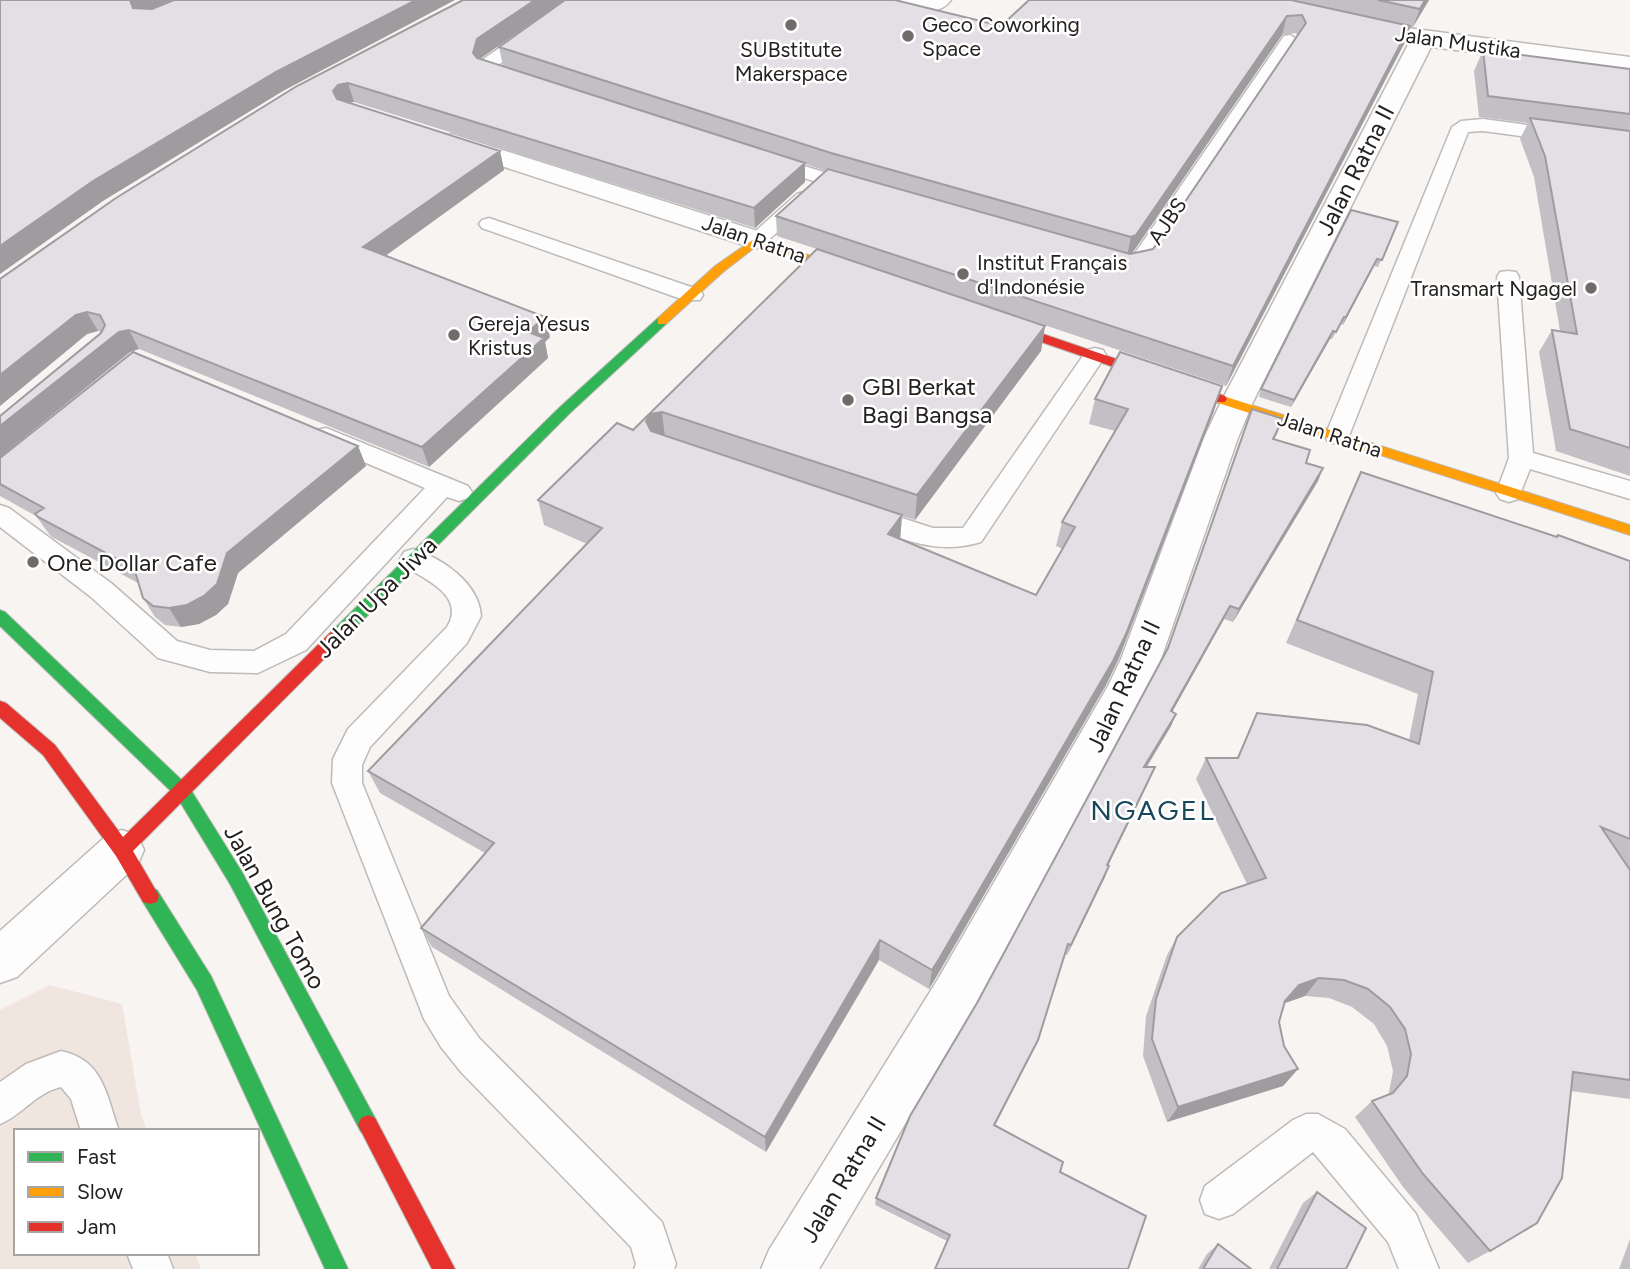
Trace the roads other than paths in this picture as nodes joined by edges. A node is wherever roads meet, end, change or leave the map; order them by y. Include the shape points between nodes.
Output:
1 (580, 0) edge
2 (908, 0) edge
3 (943, 0) edge
4 (1382, 30) edge
5 (1423, 39) junction
6 (1290, 40) edge
7 (1630, 64) edge
8 (540, 87) edge
9 (431, 136) edge
10 (1630, 145) edge
11 (746, 154) edge
12 (824, 179) junction
13 (877, 194) edge
14 (489, 224) dead end
15 (757, 240) junction
16 (1103, 260) edge
17 (1508, 277) dead end
18 (874, 280) edge
19 (692, 295) junction
20 (978, 315) edge
21 (1095, 355) junction
22 (1237, 404) junction
23 (307, 428) edge
24 (1337, 436) junction
25 (1521, 458) junction
26 (443, 485) junction
27 (1630, 490) edge
28 (1509, 493) junction
29 (475, 498) junction
30 (843, 507) edge
31 (0, 514) edge
32 (1630, 530) edge
33 (413, 559) junction
34 (0, 616) edge
35 (0, 708) edge
36 (183, 792) junction
37 (122, 850) junction
38 (0, 961) edge
39 (0, 1106) edge
40 (99, 1129) edge
41 (1219, 1200) dead end
42 (337, 1269) edge
43 (444, 1269) edge
44 (654, 1269) edge
45 (788, 1269) edge
46 (1419, 1269) edge

1 - 8 lane via 488,64 488,70
2 - 3 lane via 936,7
4 - 5 street, Jalan Mustika
5 - 7 street, Jalan Mustika
5 - 22 street, Jalan Ratna II
6 - 16 lane, AJBS via 1140,262 1126,265
9 - 15 street, Jalan Ratna
10 - 24 lane via 1483,125 1461,127
11 - 12 lane
12 - 13 lane
12 - 15 lane
14 - 19 lane
15 - 18 main road, Jalan Ratna
15 - 19 main road, Jalan Upa Jiwa
17 - 25 lane
19 - 29 main road, Jalan Upa Jiwa
20 - 21 main road, Jalan Ratna
21 - 22 main road, Jalan Ratna
21 - 30 lane via 972,535 933,538
22 - 24 main road, Jalan Ratna
22 - 45 street, Jalan Ratna II via 1123,696 955,995
23 - 26 lane
24 - 28 main road, Jalan Ratna
25 - 27 lane
25 - 28 lane
26 - 29 lane
26 - 31 lane via 296,642 258,662 210,661 168,650 101,590
28 - 32 main road, Jalan Ratna
29 - 33 main road, Jalan Upa Jiwa
33 - 36 main road, Jalan Upa Jiwa
33 - 44 lane via 455,587 466,601 467,617 457,635 359,738 349,753 347,783 449,1032 648,1236
34 - 36 main road, Jalan Bung Tomo
35 - 37 main road via 49,750
36 - 37 main road, Jalan Upa Jiwa
36 - 43 main road, Jalan Bung Tomo via 236,878
37 - 38 street, Jalan Upa Jiwa
37 - 42 main road via 204,983
39 - 40 lane via 41,1074 70,1071 80,1079
41 - 46 lane via 1306,1133 1318,1133 1332,1142 1402,1228

